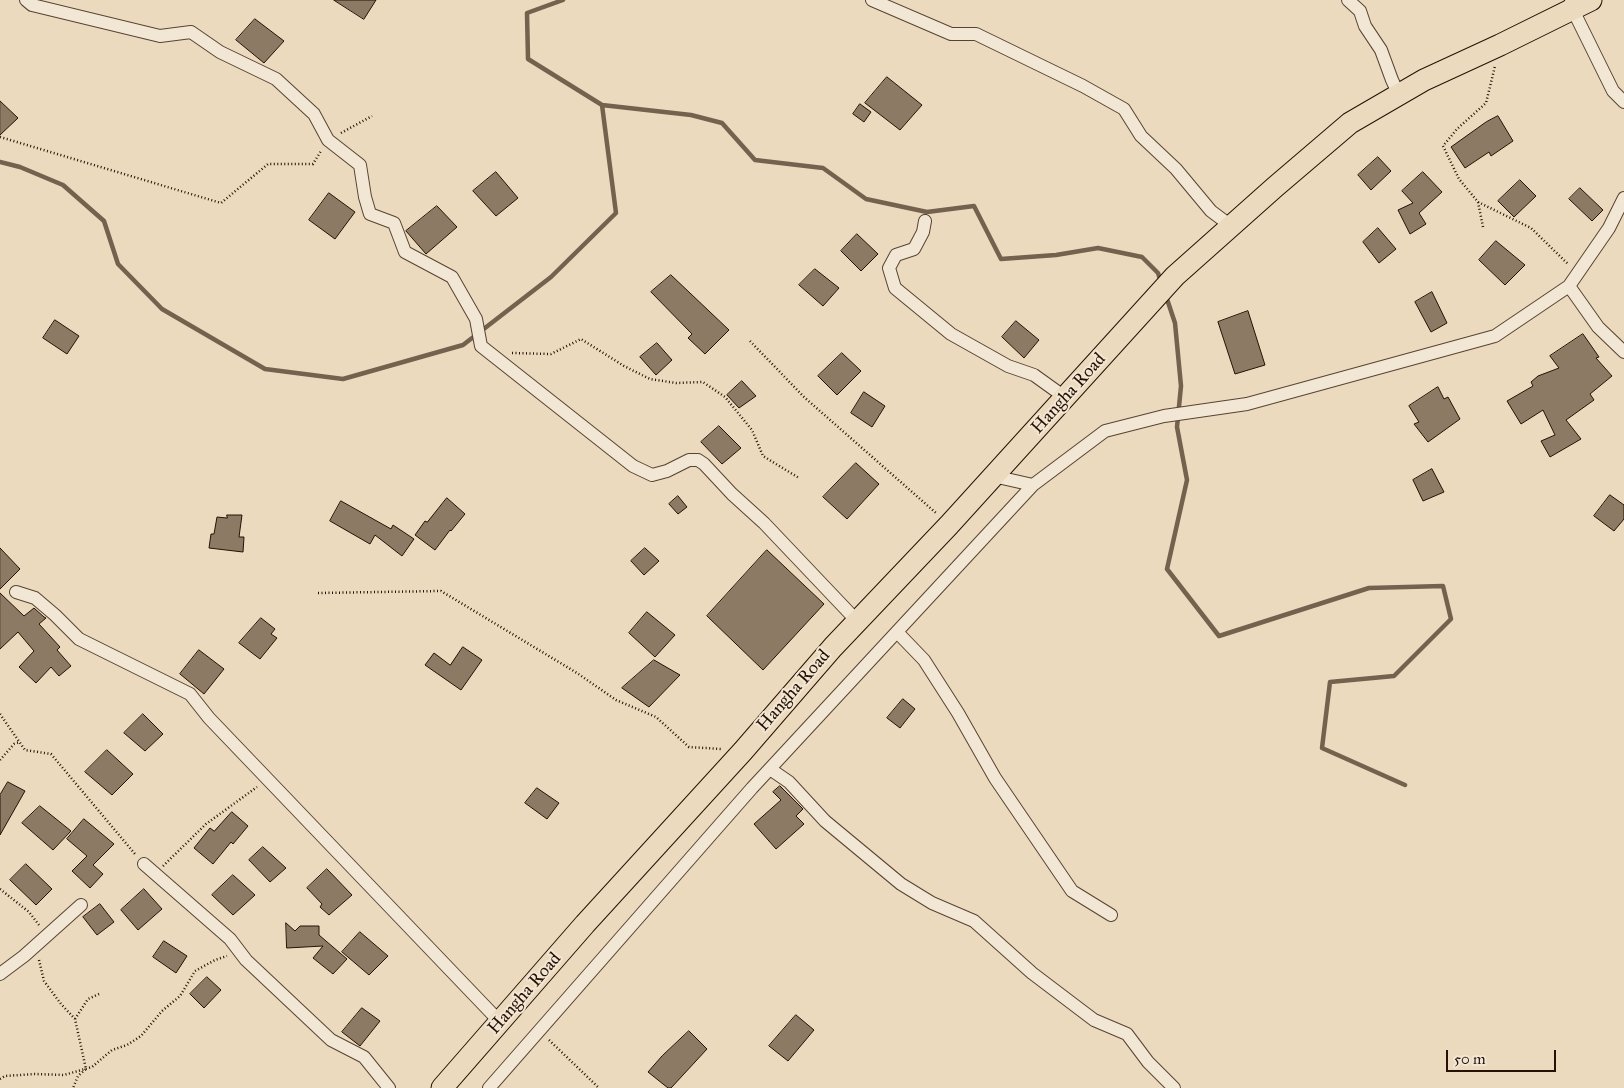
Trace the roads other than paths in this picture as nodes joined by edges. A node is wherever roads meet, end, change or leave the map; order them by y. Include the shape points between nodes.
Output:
1 (26, 0) edge
2 (872, 0) edge
3 (1348, 0) edge
4 (1577, 3) edge
5 (1399, 95) junction
6 (1624, 102) edge
7 (1624, 198) edge
8 (925, 220) dead end
9 (1231, 226) junction
10 (1569, 286) junction
11 (1624, 352) edge
12 (1066, 398) junction
13 (993, 476) junction
14 (1033, 485) junction
15 (16, 592) dead end
16 (858, 622) junction
17 (897, 632) junction
18 (770, 769) junction
19 (144, 864) road end
20 (81, 905) dead end
21 (1111, 914) dead end
22 (0, 974) edge
23 (500, 1022) junction
24 (389, 1088) edge
25 (442, 1088) edge
26 (489, 1088) edge
27 (1174, 1088) edge

1 - 16 street via 32,5 160,36 191,32 220,52 276,79 314,114 328,140 360,166 370,214 394,223 405,252 452,277 476,319 481,346 647,474 658,474 689,460 704,464
2 - 9 street via 951,34 976,34 1124,109 1141,136 1176,169 1211,211
3 - 5 street via 1360,11 1365,26 1381,50
4 - 5 highway, Hangha Road
4 - 6 street via 1613,91
5 - 9 highway, Hangha Road via 1350,124
7 - 10 street via 1609,228
8 - 12 street via 914,249 896,255 889,268 895,288 951,334 1008,366 1034,375
9 - 12 highway, Hangha Road via 1152,300
10 - 11 street via 1598,327
10 - 14 street via 1495,336 1247,404 1164,416 1105,432
12 - 13 highway, Hangha Road
13 - 14 street
13 - 16 highway, Hangha Road
14 - 17 street
15 - 23 street via 35,598 79,639 190,694 209,718
16 - 23 highway, Hangha Road
17 - 18 street
17 - 21 street via 924,660 995,778 1072,891
18 - 26 street
18 - 27 street via 789,782 825,821 901,884 932,903 974,921 1032,973 1094,1020 1127,1034 1148,1062
19 - 24 street via 230,939 246,960 331,1040 364,1057
20 - 22 street
23 - 25 highway, Hangha Road

